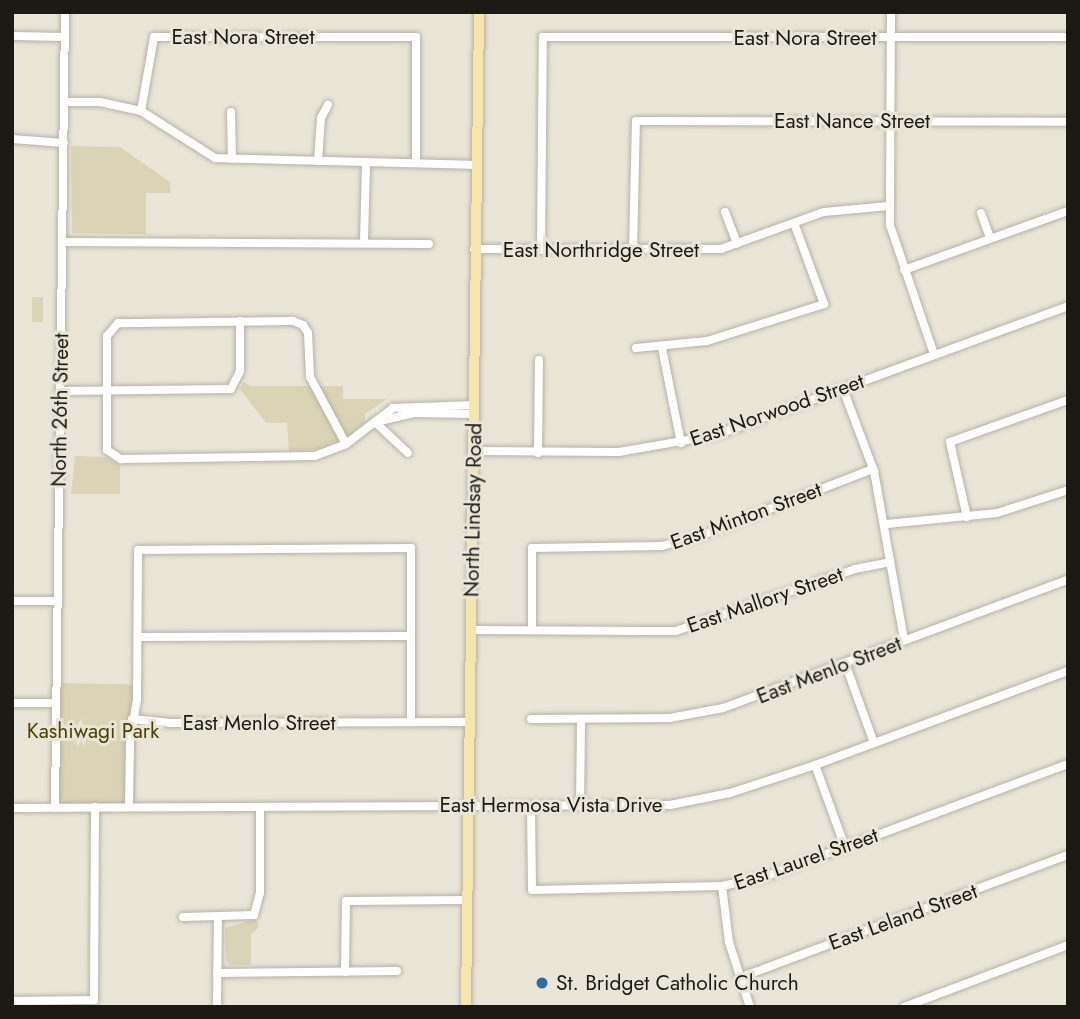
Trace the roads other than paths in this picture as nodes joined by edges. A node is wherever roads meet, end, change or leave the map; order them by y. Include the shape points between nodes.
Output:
1 (65, 12) edge
2 (478, 12) edge
3 (891, 12) edge
4 (12, 36) edge
5 (64, 37) junction
6 (1068, 37) edge
7 (891, 38) junction
8 (64, 102) junction
9 (328, 105) dead end
10 (141, 111) junction
11 (231, 112) dead end
12 (891, 121) junction
13 (1068, 122) edge
14 (12, 138) edge
15 (64, 142) junction
16 (232, 159) junction
17 (318, 162) junction
18 (366, 163) junction
19 (416, 163) junction
20 (475, 165) junction
21 (889, 206) junction
22 (1068, 211) edge
23 (725, 212) dead end
24 (981, 213) dead end
25 (793, 223) junction
26 (990, 238) junction
27 (364, 241) junction
28 (63, 242) junction
29 (429, 244) dead end
30 (737, 244) junction
31 (474, 249) junction
32 (541, 250) junction
33 (633, 251) junction
34 (904, 270) junction
35 (1068, 306) edge
36 (240, 321) junction
37 (636, 348) dead end
38 (662, 348) junction
39 (934, 354) junction
40 (539, 360) dead end
41 (843, 389) junction
42 (61, 391) junction
43 (108, 391) junction
44 (1068, 400) edge
45 (474, 410) junction
46 (375, 422) junction
47 (681, 443) junction
48 (346, 444) junction
49 (473, 452) junction
50 (408, 453) dead end
51 (538, 453) junction
52 (873, 469) junction
53 (1068, 490) edge
54 (967, 517) junction
55 (887, 524) junction
56 (890, 562) junction
57 (1068, 580) edge
58 (12, 601) edge
59 (57, 601) junction
60 (472, 631) junction
61 (532, 631) junction
62 (411, 636) junction
63 (138, 637) junction
64 (904, 640) junction
65 (845, 663) junction
66 (1068, 671) edge
67 (12, 703) edge
68 (56, 703) junction
69 (132, 719) junction
70 (531, 719) dead end
71 (581, 719) junction
72 (411, 722) junction
73 (470, 722) junction
74 (874, 743) junction
75 (1068, 764) edge
76 (815, 765) junction
77 (468, 806) junction
78 (531, 806) junction
79 (580, 806) junction
80 (12, 807) edge
81 (95, 807) junction
82 (130, 807) junction
83 (260, 807) junction
84 (55, 808) junction
85 (845, 847) junction
86 (1068, 855) edge
87 (722, 886) junction
88 (466, 900) junction
89 (183, 917) dead end
90 (218, 918) junction
91 (1068, 946) edge
92 (397, 971) dead end
93 (345, 972) junction
94 (217, 973) junction
95 (739, 978) junction
96 (12, 1001) edge
97 (52, 1004) edge
98 (217, 1007) edge
99 (466, 1007) edge
100 (750, 1007) edge
101 (904, 1007) edge

1 - 5 street, North 26th Street
2 - 20 main road, North Lindsay Road
3 - 7 street
4 - 5 street
5 - 8 street, North 26th Street
6 - 7 street, East Nora Street
7 - 12 street
7 - 32 street, East Nora Street via 543,37
8 - 10 street via 100,102
8 - 15 street, North 26th Street
9 - 17 street via 321,118
10 - 16 street via 201,151
10 - 19 street, East Nora Street via 154,37 416,37
11 - 16 street
12 - 13 street, East Nance Street
12 - 21 street
12 - 33 street, East Nance Street via 636,121
14 - 15 street
15 - 28 street, North 26th Street
16 - 17 street
17 - 18 street
18 - 19 street
18 - 27 street
19 - 20 street
20 - 31 main road, North Lindsay Road
21 - 25 street, East Northridge Street via 847,207
21 - 34 street via 894,245
22 - 26 street
23 - 30 street
24 - 26 street
25 - 30 street, East Northridge Street
25 - 38 street via 824,304 707,341
26 - 34 street
27 - 28 street
27 - 29 street
28 - 42 street, North 26th Street
30 - 33 street, East Northridge Street via 702,251
31 - 32 street, East Northridge Street
31 - 45 main road, North Lindsay Road
32 - 33 street, East Northridge Street
34 - 39 street
35 - 39 street, East Norwood Street
36 - 43 street via 240,371 231,389
36 - 43 street via 118,323 111,329
36 - 48 street via 303,325 308,333 310,377
37 - 38 street
38 - 47 street
39 - 41 street, East Norwood Street
40 - 51 street
41 - 47 street, East Norwood Street
41 - 52 street
42 - 43 street
42 - 59 street, North 26th Street
43 - 48 street via 107,450 112,457 296,457
44 - 54 street via 950,442
45 - 46 street
45 - 49 main road, North Lindsay Road
46 - 48 street
46 - 50 street
47 - 51 street, East Norwood Street via 619,452
49 - 51 street, East Norwood Street
49 - 60 main road, North Lindsay Road
52 - 55 street
52 - 61 street, East Minton Street via 662,546 532,548
53 - 54 street via 1021,507
54 - 55 street
55 - 56 street
56 - 61 street, East Mallory Street via 855,569 676,631
56 - 64 street
57 - 64 street, East Menlo Street
58 - 59 street
59 - 68 street, North 26th Street
60 - 61 street, East Mallory Street
60 - 73 main road, North Lindsay Road
62 - 63 street
62 - 63 street via 411,548 138,550
62 - 72 street
63 - 69 street
64 - 65 street, East Menlo Street
65 - 71 street, East Menlo Street via 704,713
65 - 74 street
66 - 74 street, East Hermosa Vista Drive
67 - 68 street
68 - 84 street, North 26th Street
69 - 72 street, East Menlo Street via 171,723
69 - 82 street
70 - 71 street, East Menlo Street
71 - 79 street
72 - 73 street, East Menlo Street
73 - 77 main road, North Lindsay Road
74 - 76 street, East Hermosa Vista Drive
75 - 85 street, East Laurel Street
76 - 79 street, East Hermosa Vista Drive via 703,800
76 - 85 street
77 - 78 street, East Hermosa Vista Drive
77 - 83 street, East Hermosa Vista Drive
77 - 88 main road, North Lindsay Road
78 - 79 street, East Hermosa Vista Drive
78 - 87 street, East Laurel Street via 532,890
80 - 84 street, East Hermosa Vista Drive
81 - 82 street, East Hermosa Vista Drive
81 - 84 street, East Hermosa Vista Drive
81 - 97 street via 94,1000
82 - 83 street, East Hermosa Vista Drive
83 - 90 street via 260,893 254,915
85 - 87 street, East Laurel Street via 764,877
86 - 95 street, East Leland Street
87 - 95 street
88 - 93 street via 346,901
88 - 99 main road, North Lindsay Road
89 - 90 street
90 - 94 street
91 - 101 street
92 - 93 street
93 - 94 street
94 - 98 street
95 - 100 street
96 - 97 street

